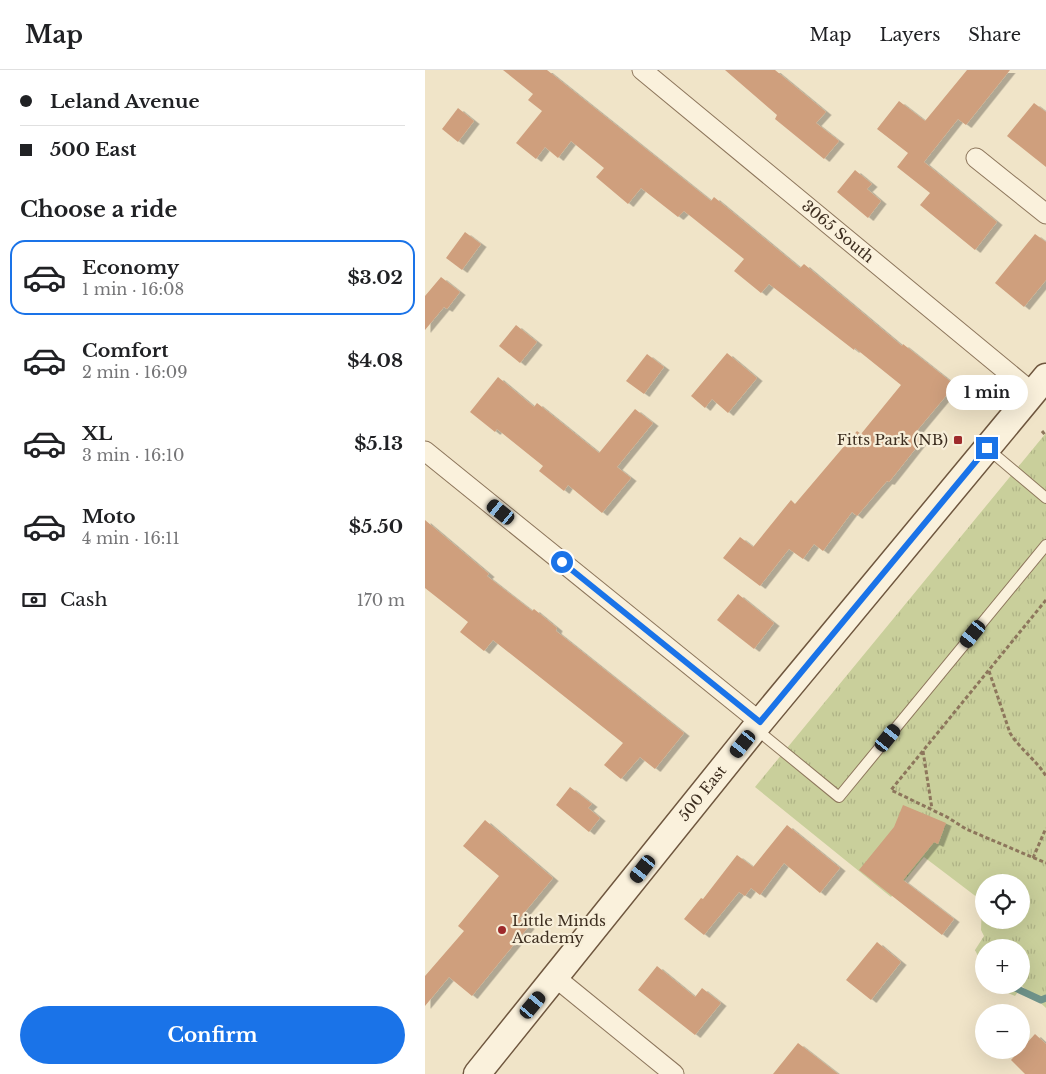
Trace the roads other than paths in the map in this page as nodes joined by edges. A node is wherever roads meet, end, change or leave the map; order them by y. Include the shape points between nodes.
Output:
1 (642, 70) edge
2 (976, 158) dead end
3 (1046, 214) edge
4 (1040, 385) edge
5 (987, 448) junction
6 (425, 450) edge
7 (1046, 498) edge
8 (1046, 545) edge
9 (758, 725) junction
10 (556, 978) junction
11 (477, 1074) edge
12 (674, 1074) edge

1 - 4 street, 3065 South
2 - 3 street
4 - 5 street, 500 East
5 - 7 lane
5 - 9 street, 500 East
6 - 9 street
8 - 9 lane via 839,797
9 - 10 street, 500 East
10 - 11 street, 500 East
10 - 12 street

